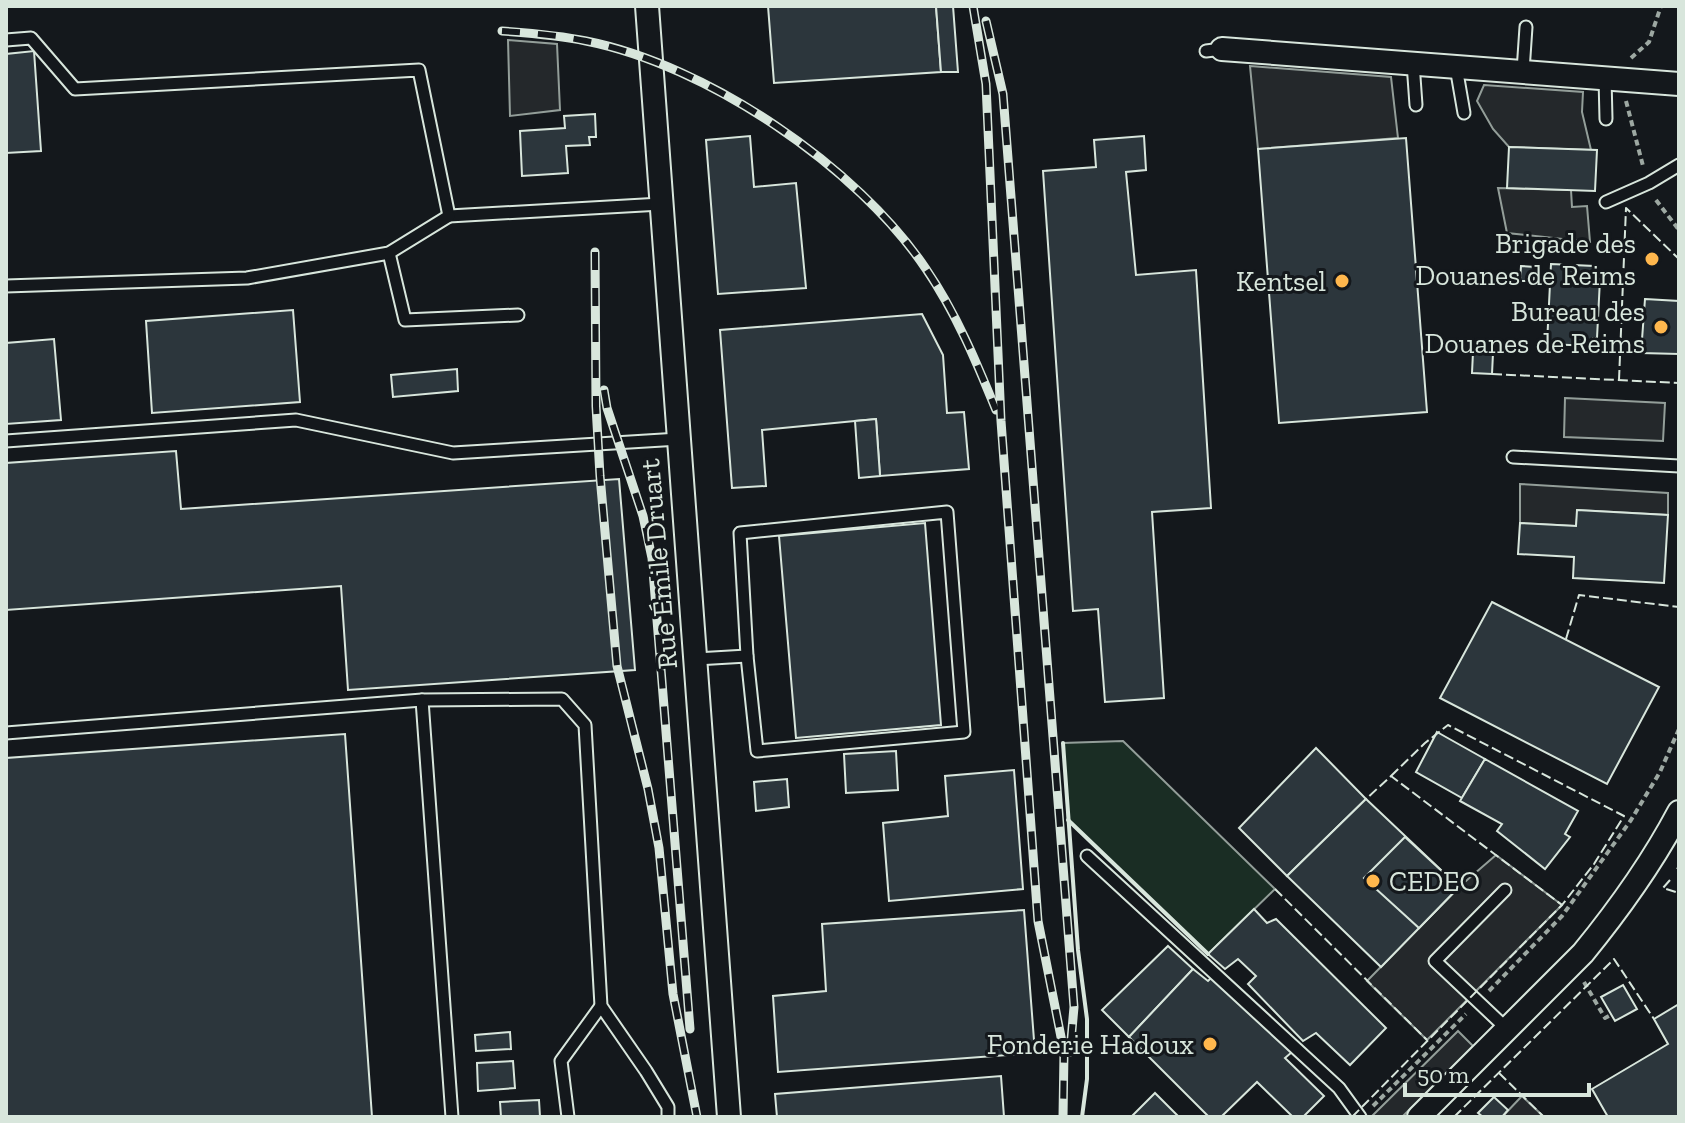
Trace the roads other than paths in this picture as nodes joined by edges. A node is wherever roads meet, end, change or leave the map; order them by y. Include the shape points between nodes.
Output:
1 (647, 6) edge
2 (1526, 27) dead end
3 (6, 40) edge
4 (1214, 50) dead end
5 (1413, 63) junction
6 (1456, 67) junction
7 (1523, 71) junction
8 (1616, 79) junction
9 (1679, 84) edge
10 (1416, 105) dead end
11 (1464, 113) dead end
12 (1606, 119) dead end
13 (1679, 165) edge
14 (1606, 202) dead end
15 (661, 204) junction
16 (449, 216) junction
17 (389, 253) junction
18 (6, 286) edge
19 (518, 315) dead end
20 (679, 439) junction
21 (6, 441) edge
22 (1513, 457) dead end
23 (1679, 466) edge
24 (747, 656) junction
25 (696, 659) junction
26 (422, 700) junction
27 (6, 733) edge
28 (1679, 812) edge
29 (1087, 856) dead end
30 (1505, 890) dead end
31 (601, 1006) junction
32 (1507, 1029) junction
33 (452, 1117) edge
34 (568, 1117) edge
35 (668, 1117) edge
36 (729, 1117) edge
37 (1360, 1117) edge
38 (1419, 1117) edge

1 - 15 street, Rue Émile Druart
2 - 7 lane
3 - 16 lane via 31,38 75,89 419,70
4 - 5 street
5 - 6 street
5 - 10 lane
6 - 7 street
6 - 11 lane
7 - 8 street
8 - 9 street
8 - 12 lane
13 - 14 lane
15 - 16 lane
15 - 20 street, Rue Émile Druart
16 - 17 lane
17 - 18 lane via 247,278
17 - 19 lane via 405,320
20 - 21 lane via 453,453 296,420
20 - 25 street, Rue Émile Druart
22 - 23 lane
24 - 24 lane via 740,533 947,512 964,732 757,751
24 - 25 lane
25 - 36 street, Rue Émile Druart
26 - 27 lane
26 - 31 lane via 562,699 585,725
26 - 33 lane
28 - 32 street via 1607,924
29 - 37 lane via 1339,1088
30 - 32 lane via 1435,961
31 - 34 lane via 561,1061
31 - 35 lane via 654,1083
32 - 38 street

